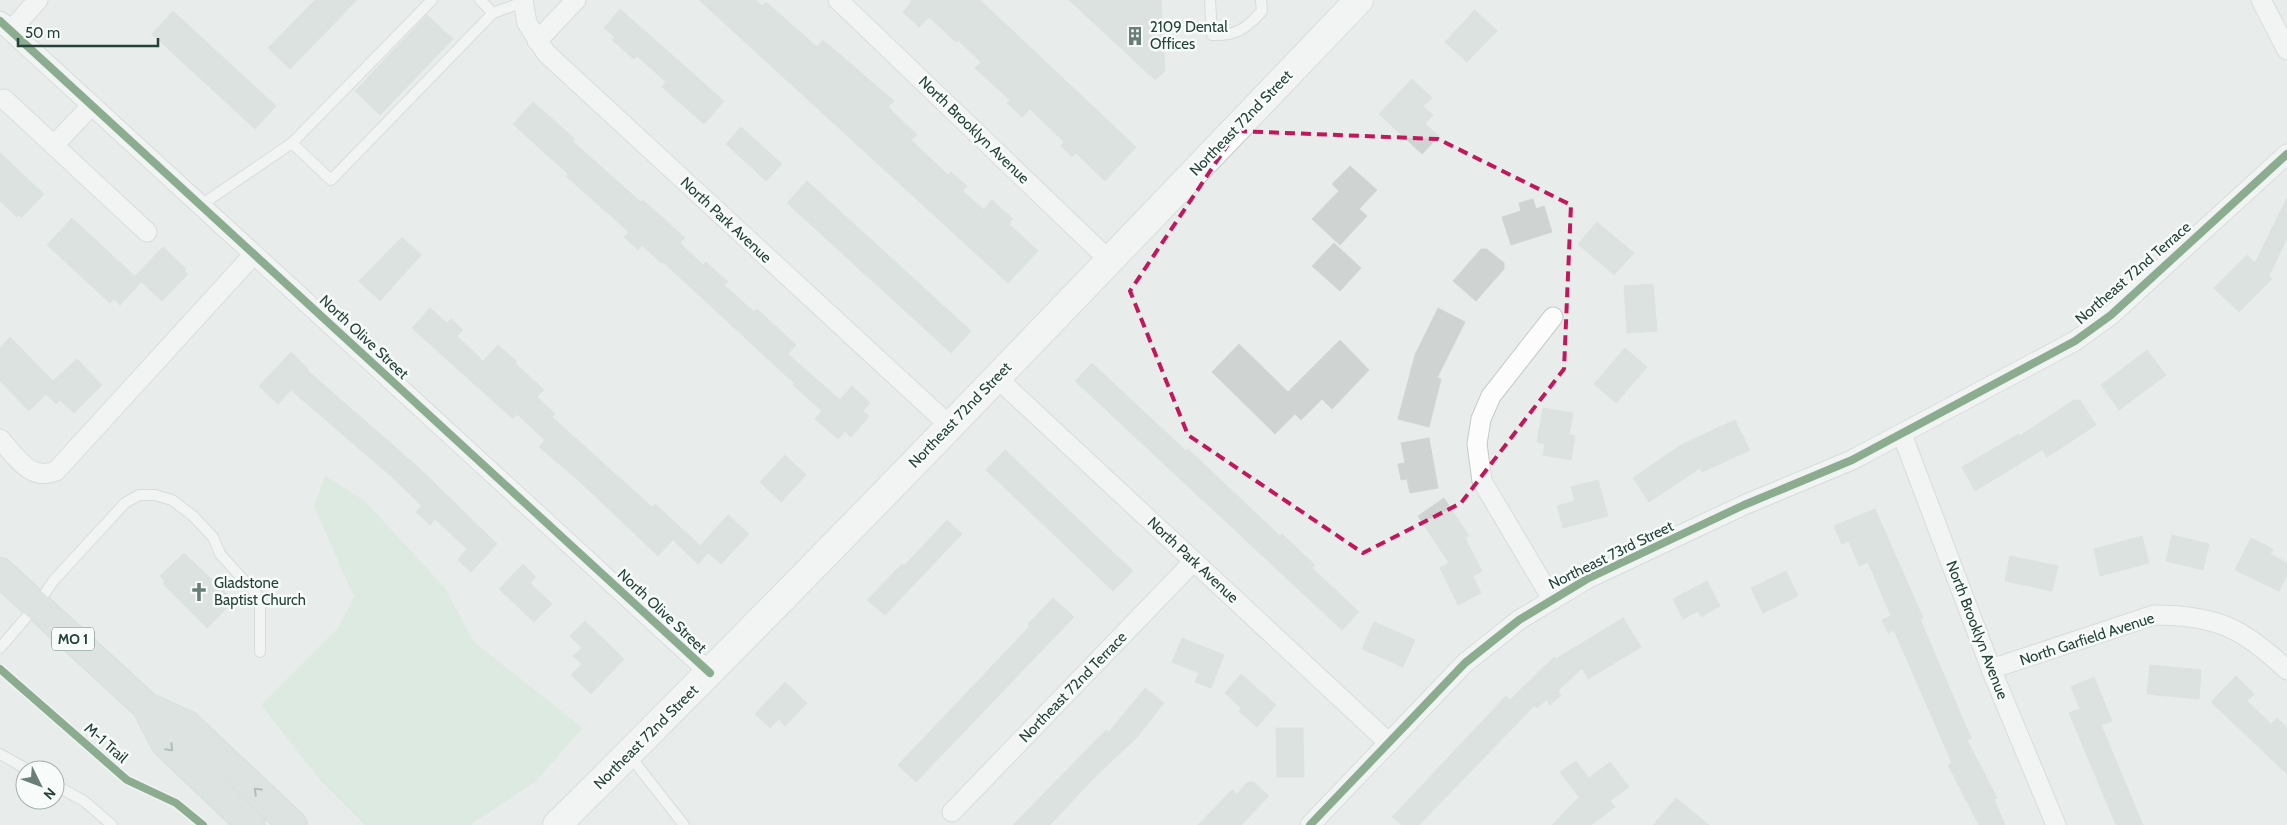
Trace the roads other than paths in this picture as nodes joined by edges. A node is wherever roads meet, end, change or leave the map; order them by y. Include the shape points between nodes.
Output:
1 (38, 0) edge
2 (432, 0) edge
3 (480, 0) edge
4 (576, 0) edge
5 (838, 0) edge
6 (1210, 0) edge
7 (1261, 0) edge
8 (1359, 0) edge
9 (2261, 0) edge
10 (523, 1) edge
11 (493, 13) junction
12 (5, 25) edge
13 (537, 41) junction
14 (2287, 50) edge
15 (4, 98) dead end
16 (92, 105) junction
17 (292, 143) junction
18 (54, 145) junction
19 (2287, 154) edge
20 (201, 206) junction
21 (148, 232) dead end
22 (254, 254) junction
23 (1110, 261) junction
24 (1552, 317) dead end
25 (996, 377) junction
26 (950, 426) junction
27 (1902, 434) junction
28 (0, 439) edge
29 (1194, 561) junction
30 (0, 572) edge
31 (1552, 599) junction
32 (36, 606) junction
33 (0, 648) edge
34 (260, 652) dead end
35 (1991, 670) junction
36 (2287, 670) edge
37 (710, 673) junction
38 (146, 706) junction
39 (1389, 743) junction
40 (0, 754) edge
41 (628, 755) junction
42 (15, 763) edge
43 (65, 791) edge
44 (952, 812) dead end
45 (682, 824) edge
46 (112, 825) edge
47 (250, 825) edge
48 (292, 825) edge
49 (558, 825) edge
50 (1310, 825) edge
51 (2056, 825) edge

1 - 12 street
2 - 17 lane
3 - 11 lane
4 - 13 street
5 - 23 street, North Brooklyn Avenue
6 - 7 lane via 1212,35 1230,36 1250,25 1262,11
8 - 23 main road, Northeast 72nd Street
9 - 14 street
10 - 11 lane
10 - 13 street, North Park Avenue via 527,23
11 - 17 lane via 331,180
12 - 16 street, North Olive Street
13 - 26 street, North Park Avenue via 554,62
15 - 18 street
16 - 18 street
16 - 20 street, North Olive Street
17 - 20 lane
18 - 21 street
19 - 27 street, Northeast 72nd Terrace via 2111,315 2075,341
20 - 22 street, North Olive Street
22 - 28 street via 56,471 42,476 29,469
22 - 37 street, North Olive Street
23 - 25 main road, Northeast 72nd Street
24 - 31 street via 1491,396 1481,419 1477,444 1482,481
25 - 26 main road, Northeast 72nd Street
25 - 29 street, North Park Avenue
26 - 37 main road, Northeast 72nd Street
27 - 31 street, Northeast 73rd Street via 1852,460 1744,505 1587,579
27 - 35 street, North Brooklyn Avenue
29 - 39 street, North Park Avenue
29 - 44 street, Northeast 72nd Terrace
30 - 32 main road, MO 1
31 - 39 street, Northeast 73rd Street via 1519,620 1465,663
32 - 33 lane
32 - 34 lane via 54,580 125,503 138,495 156,495 172,500 193,516 213,537 220,554 260,598
32 - 38 main road, MO 1
35 - 36 street, North Garfield Avenue via 2154,615 2209,620 2236,630 2260,644
35 - 51 street, North Brooklyn Avenue
37 - 41 main road, Northeast 72nd Street
38 -> 47 main road, MO 1 via 165,743
48 -> 38 main road, MO 1 via 187,725
39 - 50 street, Northeast 73rd Street
40 - 42 lane
41 - 45 lane
41 - 49 main road, Northeast 72nd Street
43 - 46 lane via 84,801

